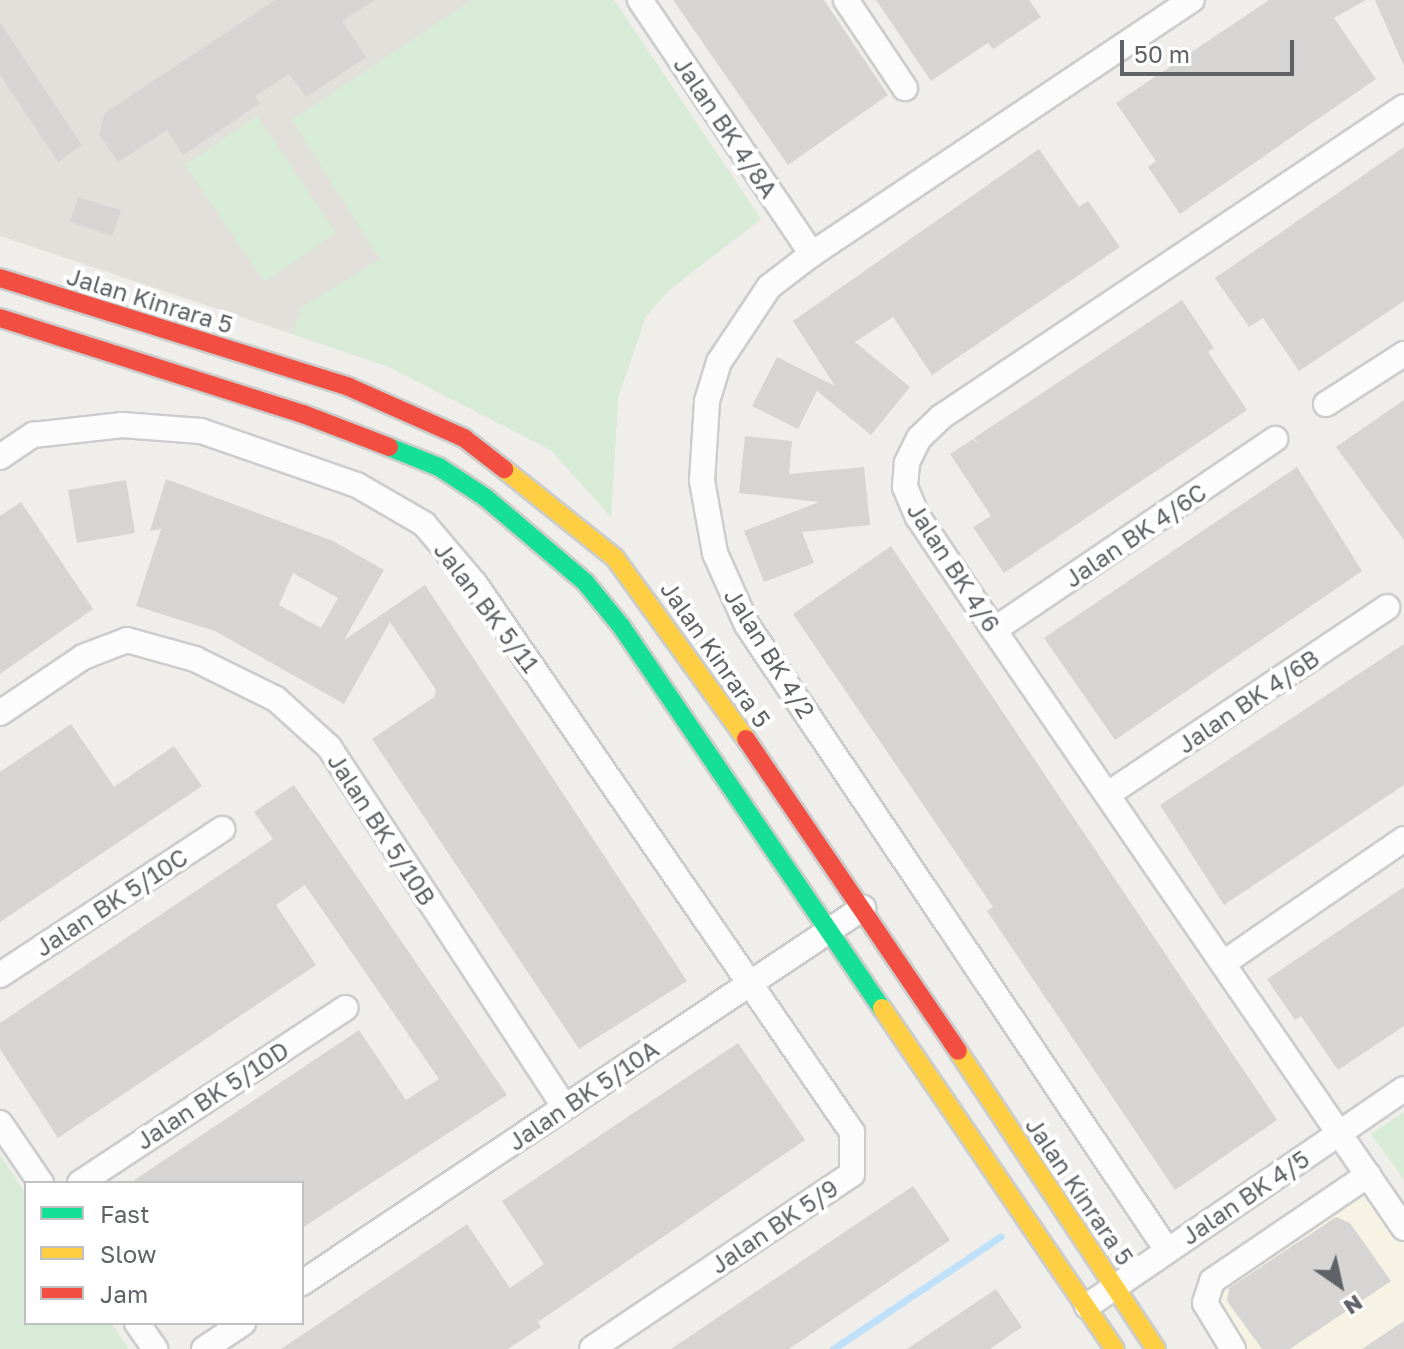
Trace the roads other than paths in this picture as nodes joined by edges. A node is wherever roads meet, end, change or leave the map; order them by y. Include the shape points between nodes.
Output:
1 (640, 0) edge
2 (846, 0) edge
3 (1192, 0) edge
4 (905, 88) dead end
5 (1404, 107) edge
6 (812, 254) junction
7 (0, 278) edge
8 (0, 318) edge
9 (1404, 354) edge
10 (1326, 404) dead end
11 (1275, 439) dead end
12 (0, 457) edge
13 (1387, 607) dead end
14 (994, 630) junction
15 (0, 713) edge
16 (1108, 794) junction
17 (222, 829) dead end
18 (1404, 839) edge
19 (863, 908) junction
20 (827, 933) junction
21 (1225, 962) junction
22 (0, 975) edge
23 (752, 982) junction
24 (345, 1008) dead end
25 (1404, 1089) edge
26 (565, 1107) junction
27 (0, 1123) edge
28 (1340, 1133) junction
29 (1368, 1175) junction
30 (40, 1181) edge
31 (83, 1181) edge
32 (1404, 1228) edge
33 (1167, 1250) junction
34 (304, 1282) edge
35 (1115, 1286) junction
36 (1087, 1306) junction
37 (138, 1325) edge
38 (240, 1325) edge
39 (155, 1349) edge
40 (204, 1349) edge
41 (592, 1349) edge
42 (1115, 1349) edge
43 (1156, 1349) edge
44 (1233, 1349) edge

1 - 6 street, Jalan BK 4/8A
2 - 4 street
3 - 6 street, Jalan BK 4/2
5 - 14 street, Jalan BK 4/6 via 941,417 919,438 907,463 910,504
6 - 33 street, Jalan BK 4/2 via 769,287 740,325 707,401 702,481 727,588
7 - 19 main road, Jalan Kinrara 5 via 349,387 464,438 615,558 654,605
8 - 20 main road via 303,414 439,467 486,498 585,582 621,626
9 - 10 street
11 - 14 street, Jalan BK 4/6C
12 - 23 street, Jalan BK 5/11 via 33,435 122,425 201,431 357,485 424,524 475,584
13 - 16 street, Jalan BK 4/6B
14 - 16 street, Jalan BK 4/6
15 - 26 street, Jalan BK 5/10B via 83,657 127,640 195,659 276,699 329,747
16 - 21 street, Jalan BK 4/6
17 - 22 street, Jalan BK 5/10C
18 - 21 street
19 - 20 street, Jalan BK 5/10A
19 - 35 main road, Jalan Kinrara 5
20 - 23 street, Jalan BK 5/10A
20 - 36 main road
21 - 28 street, Jalan BK 4/6
23 - 26 street, Jalan BK 5/10A
23 - 41 street, Jalan BK 5/9 via 852,1132 852,1174
24 - 31 street, Jalan BK 5/10D
25 - 28 street, Jalan BK 4/5
26 - 34 street, Jalan BK 5/10A
27 - 30 street
28 - 29 street, Jalan BK 4/6
28 - 33 street, Jalan BK 4/5
29 - 32 street, Jalan BK 4/6
29 - 44 street via 1212,1281 1205,1303
33 - 35 street, Jalan BK 4/5
35 - 36 street, Jalan BK 4/5
35 - 43 main road, Jalan Kinrara 5
36 - 42 main road
37 - 39 street
38 - 40 street

